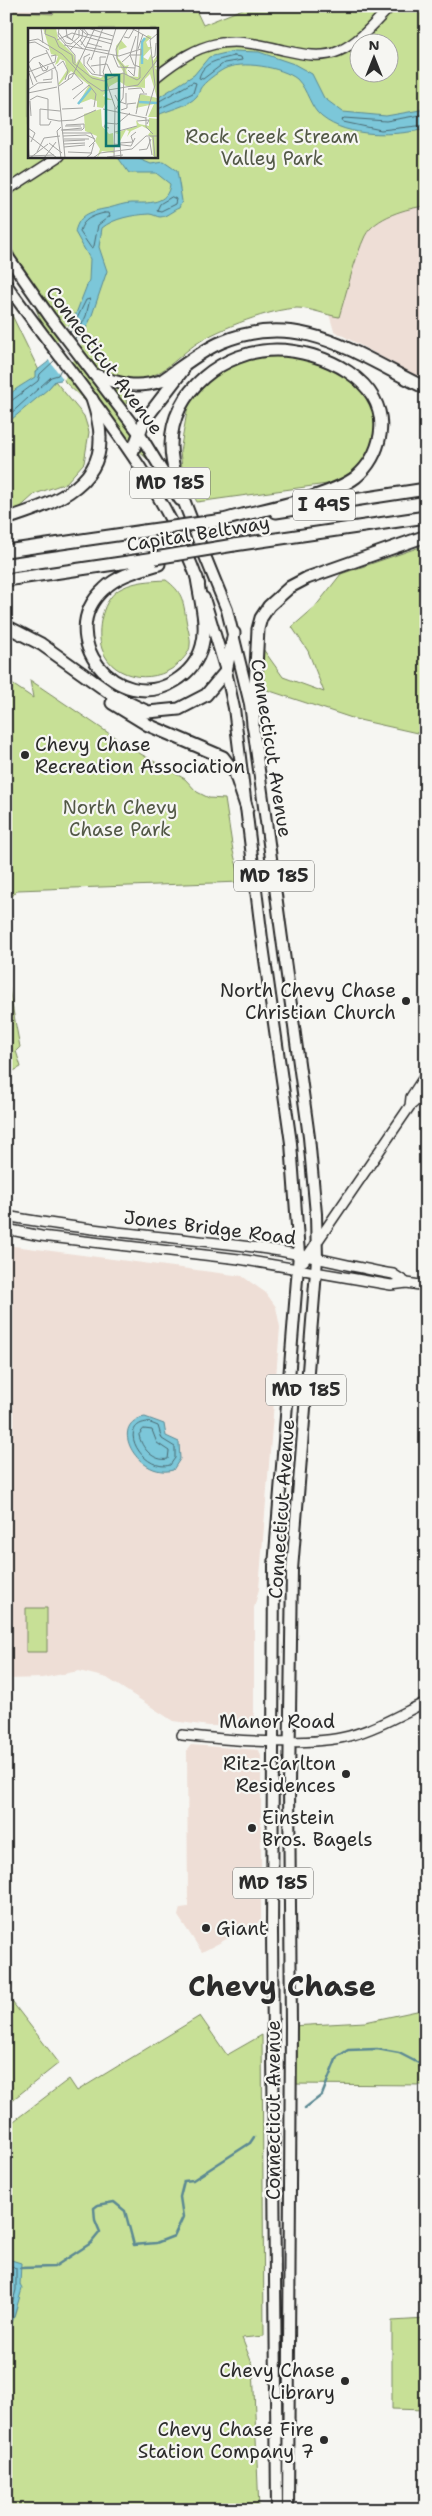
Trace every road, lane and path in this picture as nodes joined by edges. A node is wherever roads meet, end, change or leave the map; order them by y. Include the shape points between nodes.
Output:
1 (391, 6) edge
2 (158, 75) edge
3 (57, 158) edge
4 (6, 191) edge
5 (6, 254) edge
6 (6, 284) edge
7 (189, 363) junction
8 (95, 375) junction
9 (426, 388) edge
10 (92, 399) junction
11 (139, 433) junction
12 (132, 453) junction
13 (426, 489) edge
14 (426, 517) edge
15 (6, 519) edge
16 (223, 520) junction
17 (198, 535) junction
18 (426, 536) edge
19 (6, 551) edge
20 (157, 561) junction
21 (197, 578) junction
22 (6, 580) edge
23 (6, 626) edge
24 (234, 633) junction
25 (65, 660) junction
26 (226, 671) junction
27 (253, 725) junction
28 (247, 809) junction
29 (426, 1074) edge
30 (426, 1088) edge
31 (410, 1106) junction
32 (6, 1216) edge
33 (6, 1229) edge
34 (317, 1242) junction
35 (308, 1257) junction
36 (299, 1269) junction
37 (316, 1272) junction
38 (407, 1283) junction
39 (426, 1286) edge
40 (426, 1702) edge
41 (182, 1735) dead end
42 (273, 1740) junction
43 (290, 1740) junction
44 (277, 2510) edge
45 (288, 2510) edge

1 - 2 main road via 355,41 338,51 305,55 257,44 218,42 179,59
3 - 4 main road
5 - 8 main road, Connecticut Avenue / MD 185
6 - 10 main road, Connecticut Avenue / MD 185
7 - 8 highway via 161,381 142,386 118,383
7 - 9 highway via 235,337 278,331 300,333 322,337 343,346
7 - 11 highway via 147,417
8 - 11 main road, Connecticut Avenue / MD 185
10 - 12 main road, Connecticut Avenue / MD 185
10 - 15 highway via 100,438 89,474 66,495
11 - 12 highway
11 - 17 main road, Connecticut Avenue / MD 185
12 - 21 main road, Connecticut Avenue / MD 185 via 161,502
13 - 16 highway, Capital Beltway / I 495
14 - 20 highway, Capital Beltway / I 495, bridge via 234,545
16 - 17 highway via 330,491 356,476 374,456 381,428 375,402 367,388 326,360 309,354 274,350 239,358 207,374 183,400 171,446 176,476
16 - 19 highway, Capital Beltway / I 495, bridge
17 - 24 main road, Connecticut Avenue / MD 185
18 - 27 highway via 306,578 279,596 262,618 258,629
20 - 21 highway via 104,588 88,613 86,641 93,658 106,675 129,687 143,690 170,684 190,669 197,658 204,632
20 - 22 highway, Capital Beltway / I 495
21 - 26 main road, Connecticut Avenue / MD 185
23 - 25 highway
24 - 26 highway
24 - 27 main road, Connecticut Avenue / MD 185
25 - 26 highway via 114,696 148,712 179,709 194,703 213,688
25 - 28 highway via 110,701 133,716 226,760 235,773
26 - 28 main road, Connecticut Avenue / MD 185
27 - 34 main road, Connecticut Avenue / MD 185 via 309,1137
28 - 35 main road, Connecticut Avenue / MD 185 via 262,939
29 - 31 main road via 411,1097
30 - 31 main road
31 - 34 main road
32 - 35 main road, Jones Bridge Road
33 - 36 main road, Jones Bridge Road
34 - 35 main road, Connecticut Avenue / MD 185
35 - 36 main road, Connecticut Avenue / MD 185
35 - 37 main road, Connecticut Avenue / MD 185
35 - 38 main road, Jones Bridge Road via 393,1274
36 - 37 main road, Jones Bridge Road
36 - 42 main road, Connecticut Avenue / MD 185 via 274,1566
37 - 38 main road, Jones Bridge Road via 391,1285
37 - 43 main road, Connecticut Avenue / MD 185 via 292,1570
38 - 39 main road, Jones Bridge Road
40 - 43 main road, Manor Road via 350,1736
41 - 42 main road, Manor Road
42 - 43 main road, Manor Road
42 - 44 main road, Connecticut Avenue / MD 185
43 - 45 main road, Connecticut Avenue / MD 185

